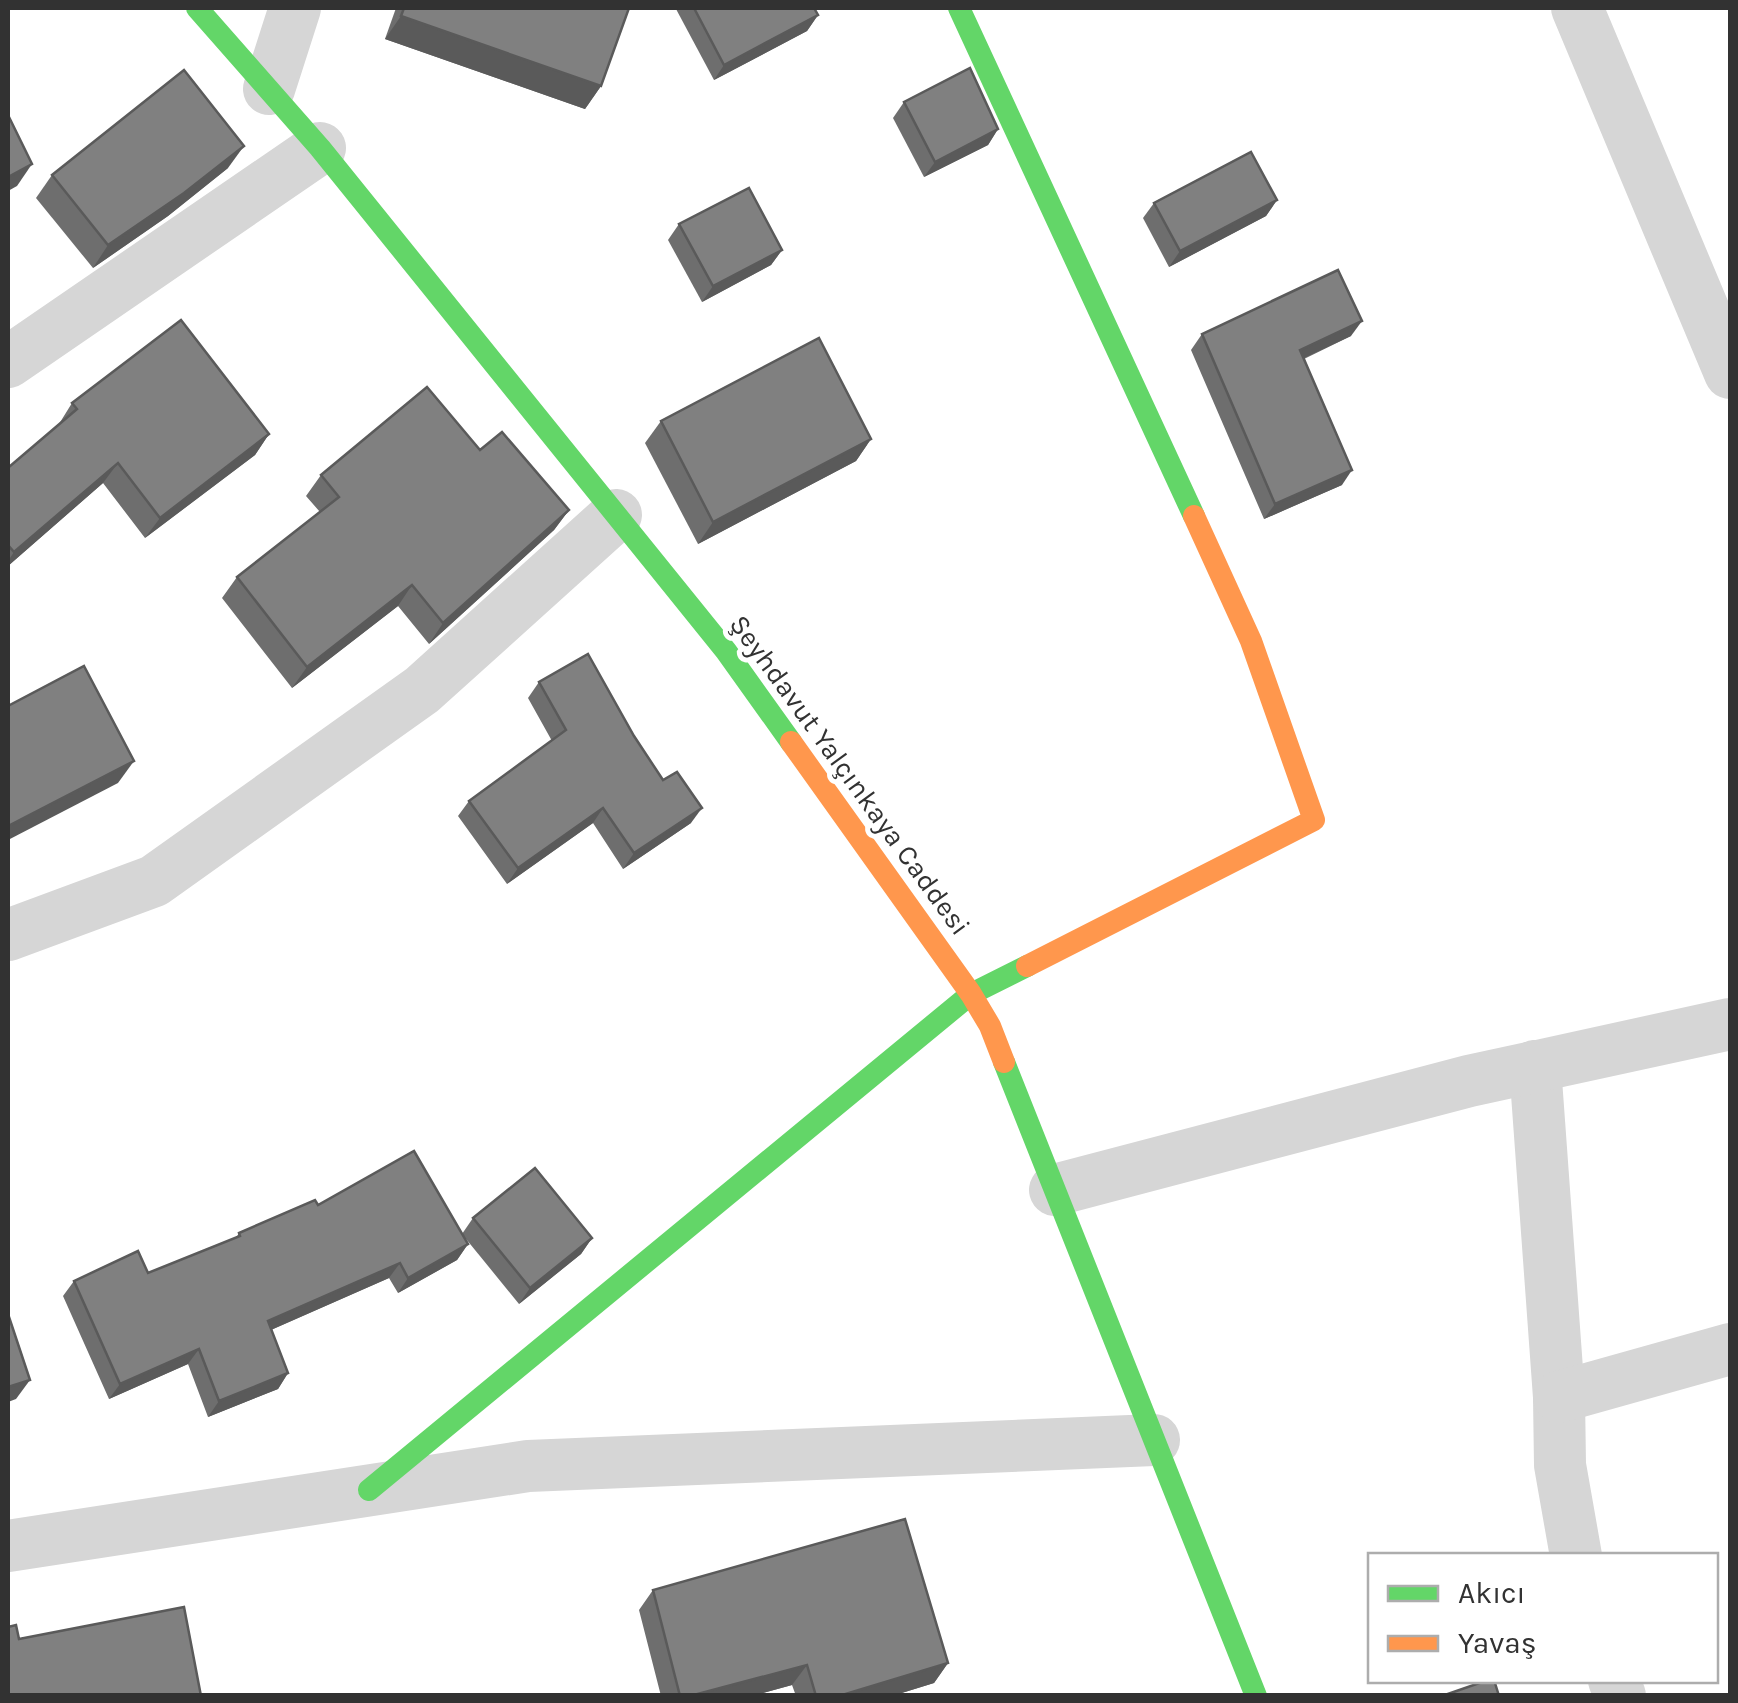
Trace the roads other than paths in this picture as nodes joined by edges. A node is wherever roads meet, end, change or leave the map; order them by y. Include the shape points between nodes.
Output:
1 (198, 8) edge
2 (295, 8) edge
3 (960, 8) edge
4 (1576, 8) edge
5 (269, 89) junction
6 (320, 148) junction
7 (8, 362) edge
8 (1730, 372) edge
9 (616, 515) junction
10 (8, 935) edge
11 (971, 994) junction
12 (1730, 1024) edge
13 (1535, 1066) junction
14 (1055, 1190) junction
15 (1730, 1348) edge
16 (1559, 1397) junction
17 (1154, 1440) junction
18 (368, 1490) junction
19 (8, 1546) edge
20 (1575, 1553) edge
21 (1256, 1696) edge

1 - 5 street, Şeyhdavut Yalçınkaya Caddesi
2 - 5 street
3 - 11 street via 1251,641 1314,820
4 - 8 street
5 - 6 street, Şeyhdavut Yalçınkaya Caddesi
6 - 7 street
6 - 9 street, Şeyhdavut Yalçınkaya Caddesi
9 - 10 street via 422,690 154,881
9 - 11 street, Şeyhdavut Yalçınkaya Caddesi via 726,651
11 - 14 street, Şeyhdavut Yalçınkaya Caddesi
11 - 18 street
12 - 13 street
13 - 14 street
13 - 16 street
14 - 17 street, Şeyhdavut Yalçınkaya Caddesi
15 - 16 street
16 - 20 street via 1560,1465
17 - 18 street via 528,1466
17 - 21 street, Şeyhdavut Yalçınkaya Caddesi
18 - 19 street

